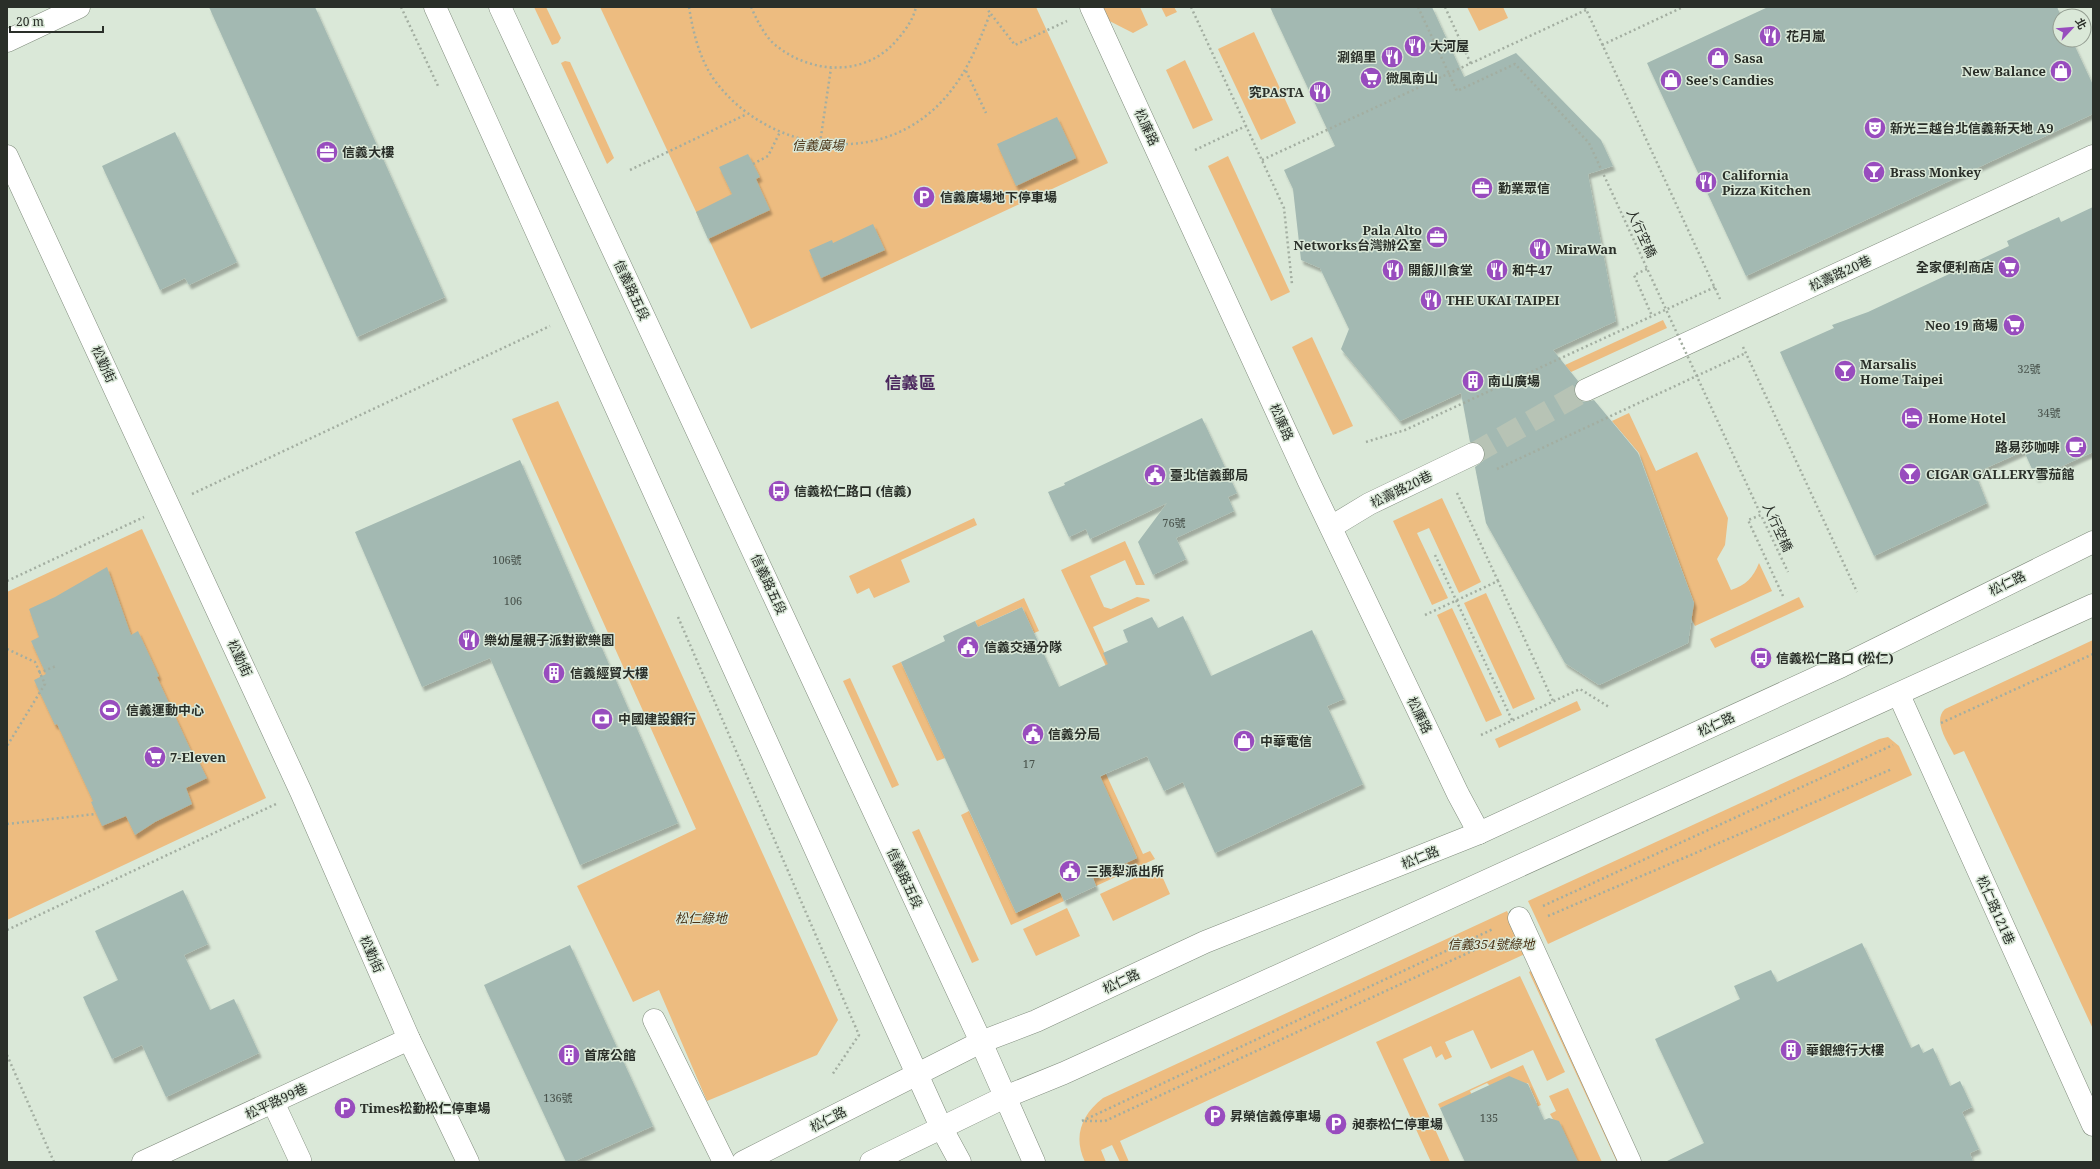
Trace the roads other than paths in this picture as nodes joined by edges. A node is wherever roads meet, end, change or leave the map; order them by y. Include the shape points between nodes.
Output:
1 (79, 7) edge
2 (435, 7) edge
3 (500, 7) edge
4 (1091, 7) edge
5 (7, 41) edge
6 (7, 156) edge
7 (2093, 156) edge
8 (1586, 390) tunnel mouth
9 (1472, 454) tunnel mouth
10 (1331, 527) junction
11 (2093, 542) edge
12 (2093, 605) edge
13 (1899, 695) junction
14 (1479, 833) junction
15 (1521, 922) road end
16 (654, 1020) dead end
17 (409, 1039) junction
18 (982, 1042) junction
19 (917, 1074) junction
20 (1005, 1097) junction
21 (273, 1102) junction
22 (2093, 1125) edge
23 (941, 1127) junction
24 (300, 1160) dead end
25 (143, 1162) edge
26 (468, 1162) edge
27 (724, 1162) edge
28 (743, 1162) edge
29 (871, 1162) edge
30 (960, 1162) edge
31 (1034, 1162) edge
32 (1630, 1162) edge

1 - 5 street
2 - 19 street
3 - 18 street, 信義路五段
4 - 10 street, 松廉路
6 - 17 street, 松勤街 via 301,792
7 - 8 street, 松壽路20巷
9 - 10 street, 松壽路20巷 via 1369,504
10 - 14 street, 松廉路 via 1454,787
11 - 14 street, 松仁路 via 1842,666
12 - 13 street
13 - 20 street via 1064,1073
13 - 22 street, 松仁路121巷
14 - 18 street, 松仁路 via 1206,942 1036,1021
15 - 32 street
16 - 27 street
17 - 21 street, 松平路99巷
17 - 26 street, 松勤街
18 - 19 street, 松仁路
18 - 20 street, 信義路五段
19 - 23 street
19 - 28 street, 松仁路
20 - 23 street
20 - 31 street, 信義路五段
21 - 24 street
21 - 25 street, 松平路99巷
23 - 29 street
23 - 30 street

